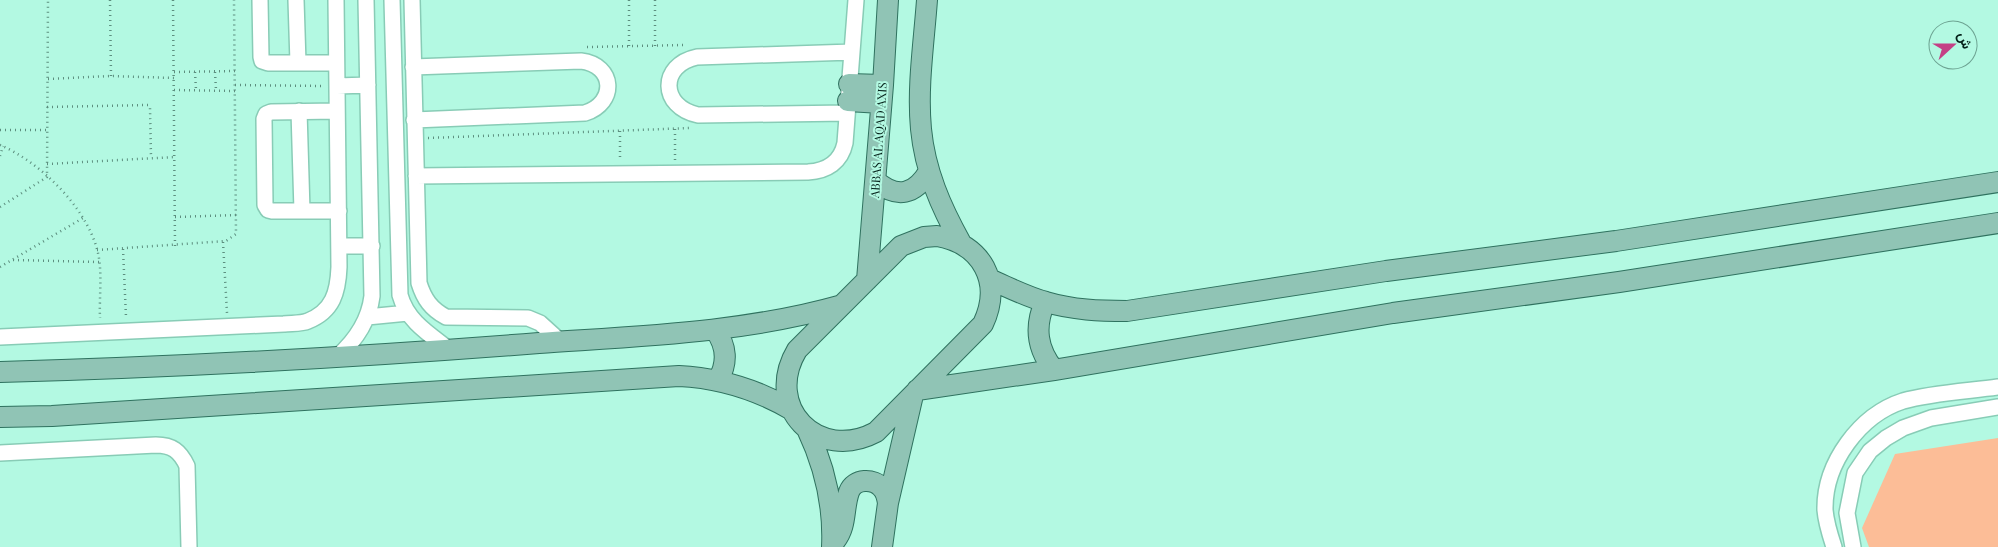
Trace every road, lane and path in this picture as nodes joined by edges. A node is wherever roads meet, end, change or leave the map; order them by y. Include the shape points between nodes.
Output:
1 (48, 0) edge
2 (110, 0) edge
3 (173, 0) edge
4 (234, 0) edge
5 (260, 0) edge
6 (296, 0) edge
7 (336, 0) edge
8 (366, 0) edge
9 (392, 0) edge
10 (412, 0) edge
11 (629, 0) edge
12 (654, 0) edge
13 (856, 0) edge
14 (888, 0) edge
15 (927, 0) edge
16 (629, 46) junction
17 (655, 46) junction
18 (685, 46) dead end
19 (580, 47) dead end
20 (852, 52) junction
21 (298, 63) junction
22 (336, 63) junction
23 (413, 66) junction
24 (174, 72) junction
25 (195, 72) junction
26 (215, 72) junction
27 (235, 72) junction
28 (111, 76) junction
29 (174, 78) junction
30 (47, 79) junction
31 (235, 85) junction
32 (368, 85) junction
33 (337, 86) junction
34 (174, 90) junction
35 (196, 91) junction
36 (216, 91) junction
37 (235, 91) junction
38 (882, 94) junction
39 (848, 99) junction
40 (47, 107) junction
41 (299, 111) junction
42 (337, 111) junction
43 (414, 120) junction
44 (694, 128) dead end
45 (675, 129) junction
46 (0, 130) edge
47 (47, 130) junction
48 (620, 131) junction
49 (415, 139) junction
50 (1, 146) edge
51 (0, 156) edge
52 (175, 157) junction
53 (151, 158) junction
54 (47, 164) junction
55 (929, 171) junction
56 (675, 173) junction
57 (620, 174) junction
58 (416, 176) junction
59 (47, 177) junction
60 (876, 181) junction
61 (1998, 182) edge
62 (0, 207) edge
63 (302, 211) junction
64 (339, 211) junction
65 (237, 216) junction
66 (175, 217) junction
67 (83, 218) junction
68 (417, 221) junction
69 (1998, 223) edge
70 (223, 242) junction
71 (961, 243) junction
72 (175, 246) junction
73 (339, 246) junction
74 (372, 246) junction
75 (123, 248) junction
76 (399, 249) junction
77 (97, 250) junction
78 (12, 260) junction
79 (99, 262) junction
80 (0, 267) edge
81 (399, 268) junction
82 (373, 269) junction
83 (989, 279) junction
84 (867, 280) junction
85 (1045, 302) junction
86 (842, 305) junction
87 (408, 313) junction
88 (367, 317) junction
89 (228, 327) junction
90 (715, 330) junction
91 (126, 331) junction
92 (100, 332) junction
93 (0, 336) edge
94 (561, 342) junction
95 (450, 350) junction
96 (337, 357) junction
97 (1054, 370) junction
98 (0, 372) edge
99 (718, 380) junction
100 (1998, 387) edge
101 (915, 392) junction
102 (1998, 407) edge
103 (792, 410) junction
104 (0, 417) edge
105 (807, 429) junction
106 (0, 453) edge
107 (888, 502) junction
108 (832, 546) edge
109 (189, 547) edge
110 (882, 547) edge
111 (1834, 547) edge
112 (1853, 547) edge

1 - 30 path
2 - 28 path
3 - 24 path
4 - 27 path
5 - 21 street via 261,59 266,63
6 - 21 street
7 - 22 street
8 - 32 street
9 - 76 street
10 - 23 street
11 - 16 path
12 - 17 path
13 - 20 street
14 - 38 main road, ABBAS AL AQAD AXIS
15 - 55 main road via 920,108
16 - 17 path
16 - 19 path
17 - 18 path
20 - 39 street
20 - 39 street via 686,59 671,75 669,86 677,106 698,115
21 - 22 street
22 - 33 street
23 - 43 street
23 - 43 street via 591,62 605,75 608,85 602,104 585,113
24 - 25 path
24 - 29 path
25 - 26 path
25 - 35 path
26 - 27 path
26 - 36 path
27 - 31 path
28 - 29 path
28 - 30 path
29 - 34 path
30 - 40 path
31 - 33 path
31 - 37 path
32 - 33 street
32 - 74 street
33 - 42 street
34 - 35 path
34 - 52 path
35 - 36 path
36 - 37 path
37 - 65 path
38 - 39 main road
38 - 60 main road, ABBAS AL AQAD AXIS
39 - 56 street via 844,150 836,162 823,170
40 - 47 path
40 - 53 path via 148,105
41 - 42 street
41 - 63 street
41 - 63 street via 271,112 265,117 265,205 272,212
42 - 64 street
43 - 49 street
44 - 45 path
45 - 48 path
45 - 56 path
46 - 47 path
47 - 54 path
48 - 49 path
48 - 57 path
49 - 58 street
50 - 51 path
50 - 59 path via 28,160
52 - 53 path
52 - 66 path
53 - 54 path
54 - 59 path
55 - 60 main road via 912,190 899,193 886,190
55 - 71 main road via 937,196
56 - 57 street
57 - 58 street
58 - 68 street
59 - 62 path
59 - 67 path via 68,196
60 - 84 main road, ABBAS AL AQAD AXIS
61 - 85 main road via 1127,311 1085,310
63 - 64 street
64 - 73 street
65 - 66 path
65 - 70 path via 236,234
66 - 72 path
67 - 77 path
67 - 78 path
68 - 76 street
68 - 94 street via 419,283 422,294 436,312 446,318 533,319
69 - 97 main road via 1619,282 1393,313
70 - 72 path
70 - 89 path
71 - 83 main road via 979,258
71 - 84 main road via 937,236 912,240 901,246
72 - 75 path
73 - 74 street
73 - 89 street via 338,290 326,310 307,322
74 - 82 street
75 - 77 path
75 - 91 path
76 - 81 street
77 - 79 path
78 - 79 path
78 - 80 path
79 - 92 path
81 - 82 street
81 - 87 street via 400,295
82 - 88 street
83 - 85 main road
83 - 101 main road via 990,302 982,324
84 - 86 main road
85 - 97 main road via 1038,319 1038,337 1043,355
86 - 90 main road via 783,320
86 - 103 main road via 797,350 791,361 786,386
87 - 88 street
87 - 95 street via 419,327
88 - 96 street via 352,342
89 - 91 street
90 - 94 main road
90 - 99 main road via 723,343 725,358
91 - 92 street
92 - 93 street
94 - 95 main road
95 - 96 main road
96 - 98 main road
97 - 101 main road
99 - 103 main road via 756,391
99 - 104 main road via 679,376 638,377
100 - 111 street via 1904,401 1883,410 1861,426 1836,461 1828,489 1825,510
101 - 105 main road via 876,432 865,437 853,441 828,440
101 - 107 main road
102 - 112 street via 1931,418 1903,428 1870,451 1855,472 1847,513
103 - 105 main road
105 - 108 main road via 828,486
106 - 109 street via 156,445 175,449 187,466
107 - 108 main road via 876,482 864,481 853,486 849,491 844,523
107 - 110 main road

